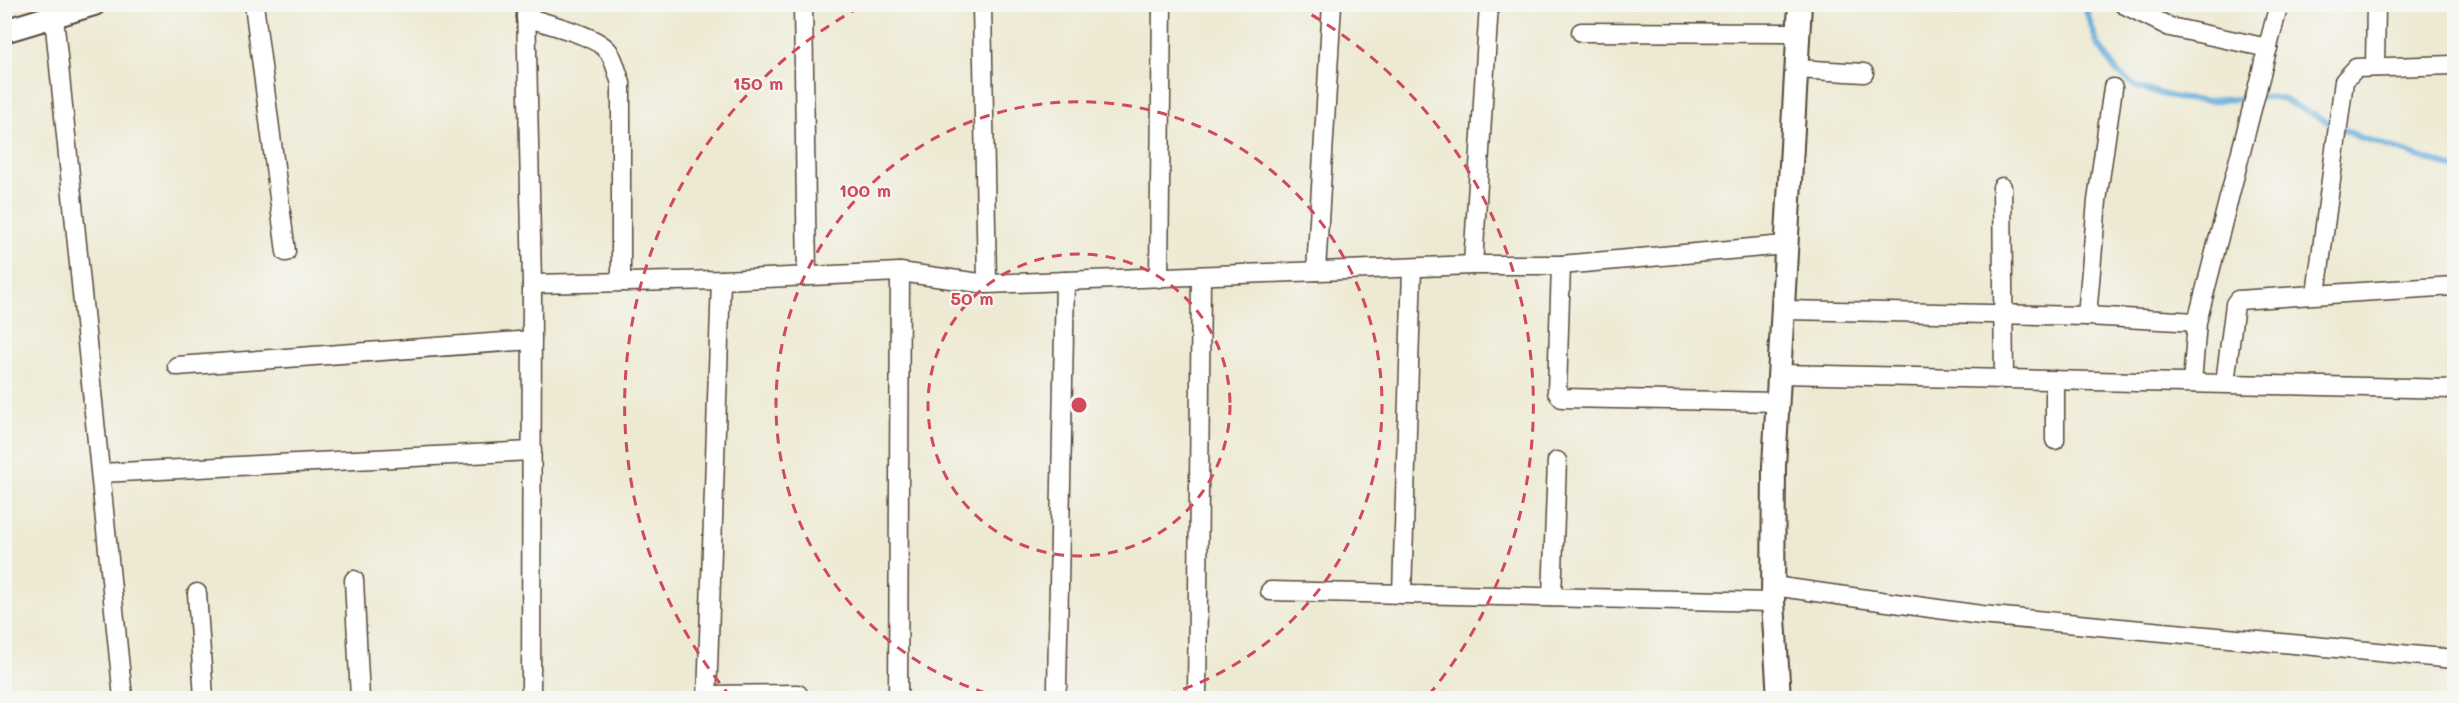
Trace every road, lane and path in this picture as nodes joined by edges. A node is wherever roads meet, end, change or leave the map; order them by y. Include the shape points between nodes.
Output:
1 (94, 4) edge
2 (254, 4) edge
3 (803, 4) edge
4 (982, 4) edge
5 (1162, 4) edge
6 (1332, 4) edge
7 (1489, 4) edge
8 (1800, 4) edge
9 (2123, 4) edge
10 (2279, 4) edge
11 (2376, 4) edge
12 (526, 11) edge
13 (54, 17) junction
14 (4, 31) edge
15 (1581, 33) dead end
16 (1798, 33) junction
17 (2268, 48) junction
18 (2454, 65) edge
19 (2375, 67) junction
20 (1797, 69) junction
21 (1864, 73) dead end
22 (2113, 88) dead end
23 (2002, 187) dead end
24 (1785, 245) junction
25 (286, 252) dead end
26 (1473, 265) junction
27 (1561, 265) junction
28 (1412, 268) junction
29 (1316, 271) junction
30 (900, 272) junction
31 (807, 276) junction
32 (1201, 276) junction
33 (1159, 278) junction
34 (721, 280) junction
35 (1065, 281) junction
36 (621, 282) junction
37 (532, 284) junction
38 (987, 284) junction
39 (2454, 286) edge
40 (2316, 294) junction
41 (1784, 310) junction
42 (2005, 314) junction
43 (2087, 316) junction
44 (2197, 322) junction
45 (532, 340) junction
46 (177, 366) dead end
47 (1780, 375) junction
48 (2004, 379) junction
49 (2055, 380) junction
50 (2193, 382) junction
51 (2224, 383) junction
52 (2454, 388) edge
53 (1778, 402) junction
54 (2055, 440) dead end
55 (532, 451) junction
56 (1557, 461) dead end
57 (101, 473) junction
58 (354, 580) dead end
59 (1270, 591) dead end
60 (196, 593) dead end
61 (1402, 594) junction
62 (1773, 594) junction
63 (1552, 597) junction
64 (2454, 659) edge
65 (1057, 687) dead end
66 (798, 694) dead end
67 (707, 697) edge
68 (123, 699) edge
69 (204, 699) edge
70 (360, 699) edge
71 (531, 699) edge
72 (898, 699) edge
73 (1197, 699) edge
74 (1779, 699) edge

1 - 13 street
2 - 25 street
3 - 31 street
4 - 38 street
5 - 33 street
6 - 29 street
7 - 26 street
8 - 16 street
9 - 17 street via 2170,27
10 - 17 street
11 - 19 street
12 - 36 street via 599,42 615,64 621,83
12 - 37 street
13 - 14 street
13 - 57 street
15 - 16 street
16 - 20 street
17 - 44 street
18 - 19 street
19 - 40 street via 2356,68 2344,81
20 - 21 street
20 - 24 street
22 - 43 street via 2097,201
23 - 42 street
24 - 27 street
24 - 41 street
26 - 27 street
26 - 28 street
27 - 53 street via 1557,392 1562,398
28 - 29 street
28 - 61 street
29 - 32 street
30 - 31 street
30 - 38 street
30 - 72 street
31 - 34 street
32 - 33 street
32 - 73 street
33 - 35 street
34 - 36 street
34 - 67 street
35 - 38 street
35 - 65 street
36 - 37 street
37 - 45 street
39 - 40 street
40 - 51 street via 2238,300
41 - 42 street
41 - 47 street
42 - 43 street
42 - 48 street
43 - 44 street
44 - 50 street
45 - 46 street
45 - 55 street
47 - 48 street
47 - 53 street
48 - 49 street
49 - 50 street
49 - 54 street
50 - 51 street
51 - 52 street
53 - 62 street
55 - 57 street
55 - 71 street
56 - 63 street
57 - 68 street
58 - 70 street
59 - 61 street
60 - 69 street
61 - 63 street
62 - 63 street
62 - 64 street
62 - 74 street
66 - 67 street

